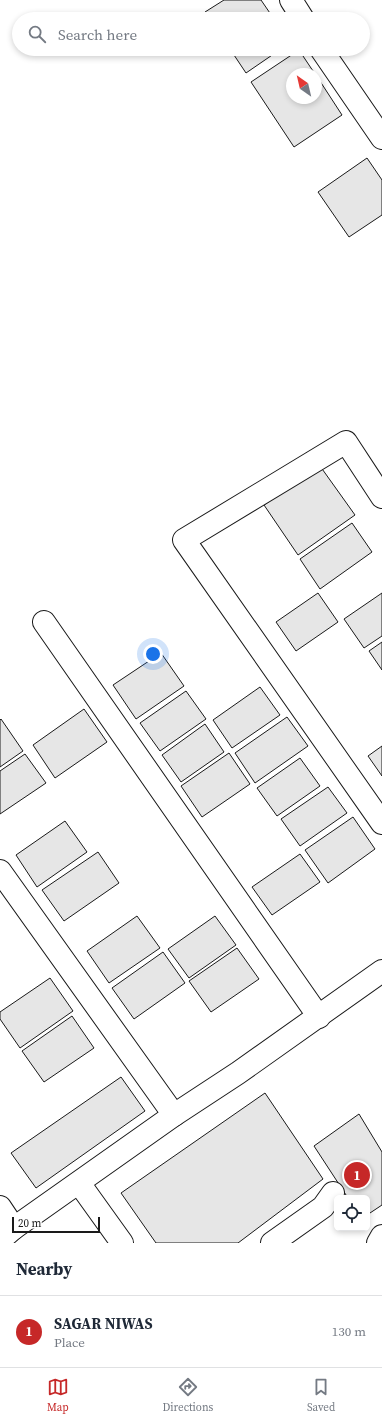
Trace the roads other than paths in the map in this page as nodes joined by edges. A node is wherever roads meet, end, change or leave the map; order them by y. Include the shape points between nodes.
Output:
1 (291, 0) edge
2 (299, 12) edge
3 (326, 56) edge
4 (382, 138) edge
5 (382, 497) edge
6 (44, 622) dead end
7 (382, 823) edge
8 (0, 871) edge
9 (382, 971) edge
10 (319, 1016) junction
11 (174, 1115) junction
12 (79, 1183) junction
13 (333, 1193) dead end
14 (0, 1207) edge
15 (7, 1234) edge
16 (382, 1236) edge
17 (122, 1243) edge
18 (272, 1243) edge
19 (378, 1243) edge

1 - 2 street
3 - 4 street
5 - 7 street via 346,442 184,540
6 - 10 street
8 - 11 street
9 - 10 street
10 - 11 street via 238,1074
11 - 12 street
12 - 15 street
12 - 17 street
13 - 18 street via 323,1206
14 - 15 street
16 - 19 street

